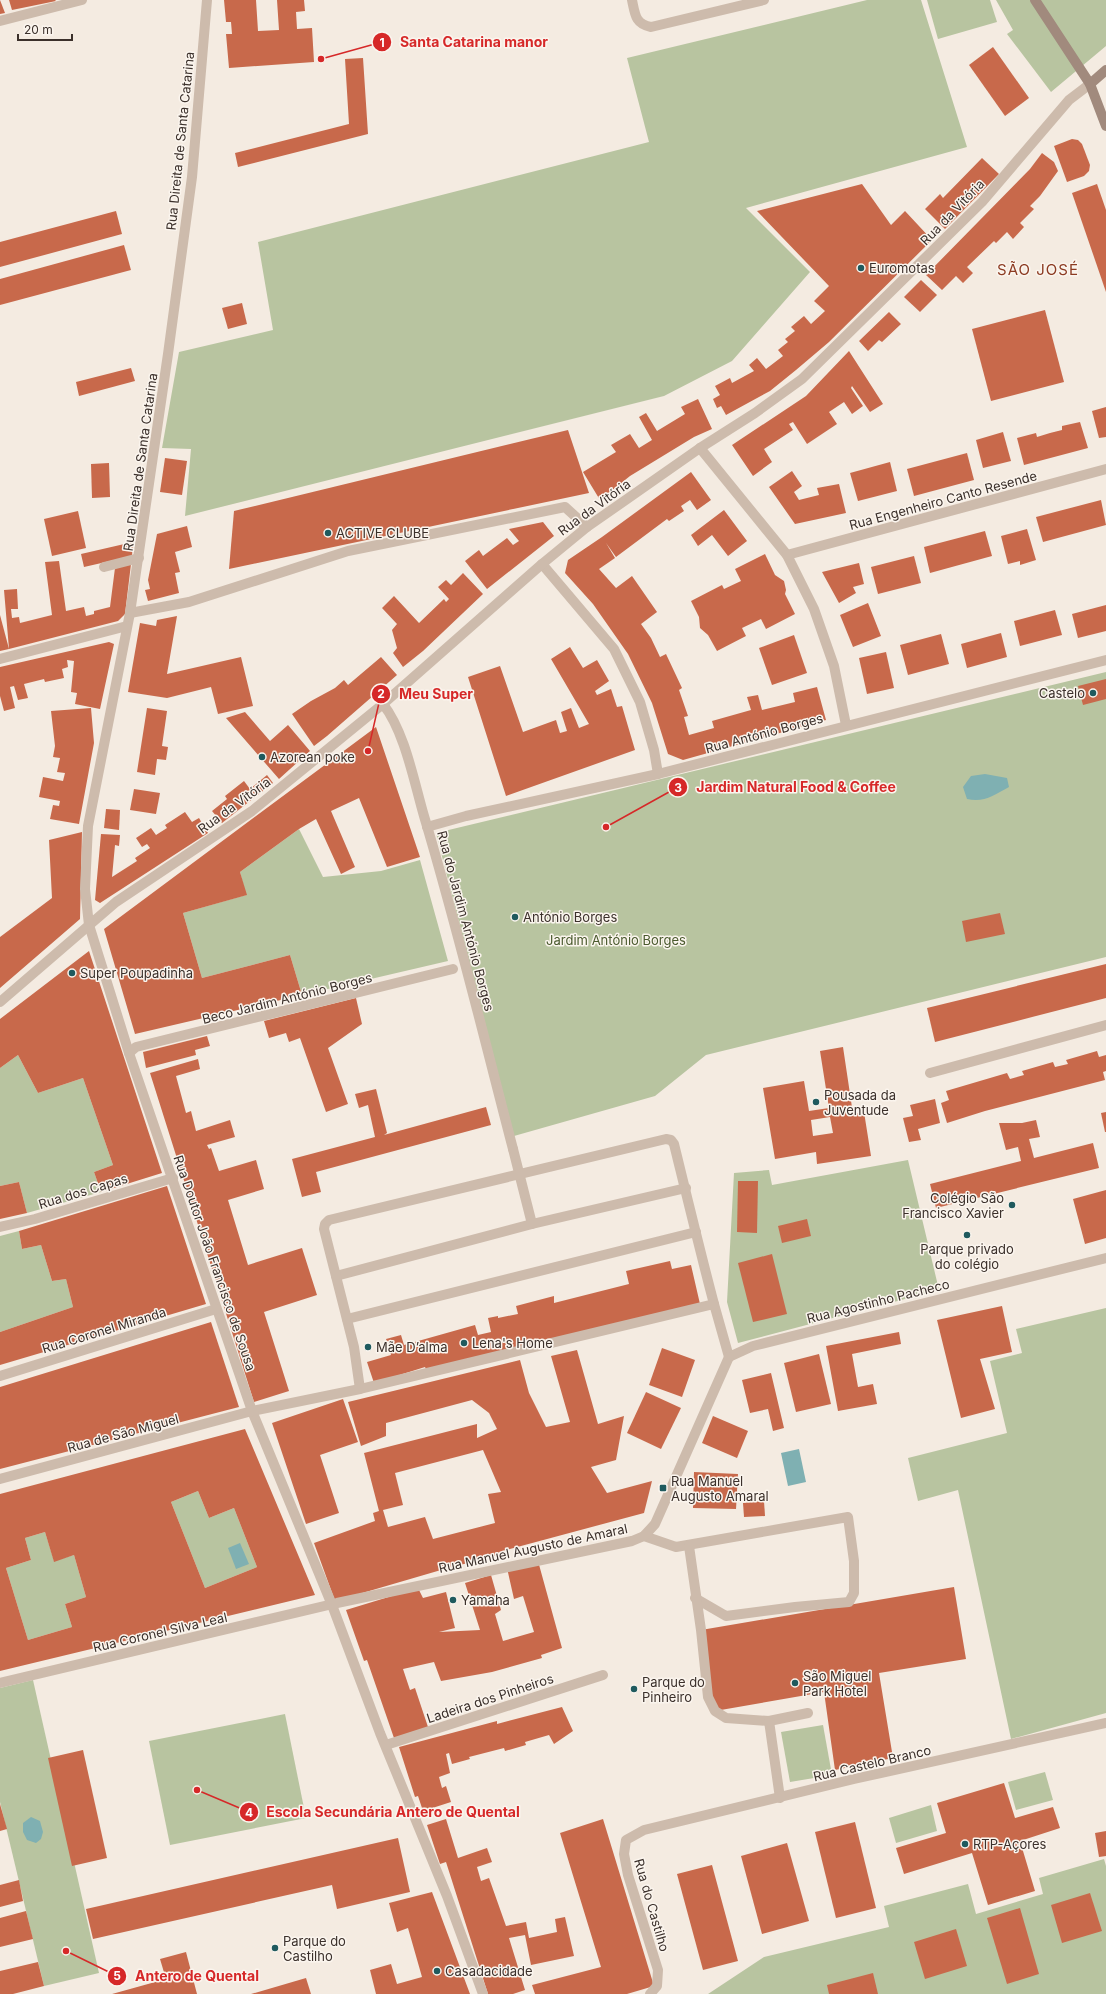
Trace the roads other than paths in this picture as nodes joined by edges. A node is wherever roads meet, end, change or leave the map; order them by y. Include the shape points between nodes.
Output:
1 (82, 0) edge
2 (207, 0) edge
3 (632, 0) edge
4 (764, 0) edge
5 (1035, 0) edge
6 (0, 21) edge
7 (1106, 70) edge
8 (1090, 84) junction
9 (1106, 126) edge
10 (700, 448) junction
11 (1106, 469) edge
12 (587, 527) junction
13 (787, 555) junction
14 (139, 558) junction
15 (542, 564) junction
16 (104, 567) dead end
17 (130, 613) junction
18 (127, 626) junction
19 (0, 658) edge
20 (1106, 660) edge
21 (383, 704) junction
22 (846, 725) junction
23 (658, 774) junction
24 (427, 827) junction
25 (89, 925) junction
26 (453, 969) dead end
27 (0, 1002) edge
28 (1106, 1025) edge
29 (129, 1053) junction
30 (930, 1073) dead end
31 (519, 1174) junction
32 (173, 1178) junction
33 (686, 1188) junction
34 (532, 1224) junction
35 (0, 1227) edge
36 (696, 1232) junction
37 (1106, 1258) edge
38 (336, 1276) junction
39 (714, 1304) junction
40 (216, 1309) junction
41 (347, 1319) junction
42 (729, 1357) junction
43 (0, 1376) edge
44 (360, 1389) junction
45 (252, 1411) junction
46 (0, 1479) edge
47 (644, 1536) junction
48 (689, 1546) junction
49 (695, 1598) junction
50 (329, 1605) junction
51 (603, 1675) dead end
52 (0, 1683) edge
53 (808, 1713) dead end
54 (769, 1721) junction
55 (1106, 1723) edge
56 (386, 1745) junction
57 (780, 1798) junction
58 (644, 1830) joint
59 (483, 1994) edge
60 (650, 1994) edge

1 - 6 street
2 - 14 street, Rua Direita de Santa Catarina via 192,177
3 - 4 street via 639,23 651,28
5 - 8 main road
7 - 8 main road
8 - 9 main road
8 - 10 street, Rua da Vitória via 1069,100 982,202 802,379
10 - 12 street, Rua da Vitória
10 - 13 street
11 - 13 street, Rua Engenheiro Canto Resende
12 - 15 street, Rua da Vitória
12 - 17 street via 565,507 348,552 189,602
13 - 22 street via 814,609 831,659
14 - 16 street
14 - 17 street, Rua Direita de Santa Catarina
15 - 21 street, Rua da Vitória
15 - 23 street via 614,649 640,702
17 - 18 street, Rua Direita de Santa Catarina
18 - 19 street
18 - 25 street, Rua Direita de Santa Catarina via 88,826 85,890
20 - 22 street, Rua António Borges
21 - 24 street, Rua do Jardim António Borges via 398,729
21 - 25 street, Rua da Vitória via 252,810 116,902
22 - 23 street, Rua António Borges
23 - 24 street, Rua António Borges
24 - 31 street, Rua do Jardim António Borges via 461,945
25 - 27 street, Rua da Vitória
25 - 29 street, Rua Doutor João Francisco de Sousa
26 - 29 street, Beco Jardim António Borges via 136,1047
28 - 30 street
29 - 32 street, Rua Doutor João Francisco de Sousa
31 - 33 street via 666,1139 674,1144
31 - 34 street, Rua do Jardim António Borges
31 - 38 street via 329,1220 324,1229
32 - 35 street, Rua dos Capas
32 - 40 street, Rua Doutor João Francisco de Sousa
33 - 34 street
33 - 36 street
34 - 38 street
36 - 39 street
36 - 41 street
37 - 42 street, Rua Agostinho Pacheco via 753,1346
38 - 41 street
39 - 42 street
39 - 44 street, Rua de São Miguel
40 - 43 street, Rua Coronel Miranda
40 - 45 street, Rua Doutor João Francisco de Sousa
41 - 44 street
42 - 47 street, Rua Manuel Augusto de Amaral via 655,1524
44 - 45 street, Rua de São Miguel
45 - 46 street, Rua de São Miguel
45 - 50 street, Rua Doutor João Francisco de Sousa
47 - 48 street via 676,1547
47 - 50 street, Rua Manuel Augusto de Amaral
48 - 49 street
48 - 49 street via 848,1517 854,1561 854,1593 849,1602 726,1616
49 - 54 street via 708,1697 715,1711 726,1718
50 - 52 street, Rua Coronel Silva Leal
50 - 56 street, Rua Doutor João Francisco de Sousa
51 - 56 street, Ladeira dos Pinheiros
53 - 54 street
54 - 57 street
55 - 57 street, Rua Castelo Branco
56 - 59 street, Rua Doutor João Francisco de Sousa via 447,1896
57 - 58 street, Rua Castelo Branco
58 - 60 street, Rua do Castilho via 626,1840 624,1854 628,1875 658,1970 657,1986

